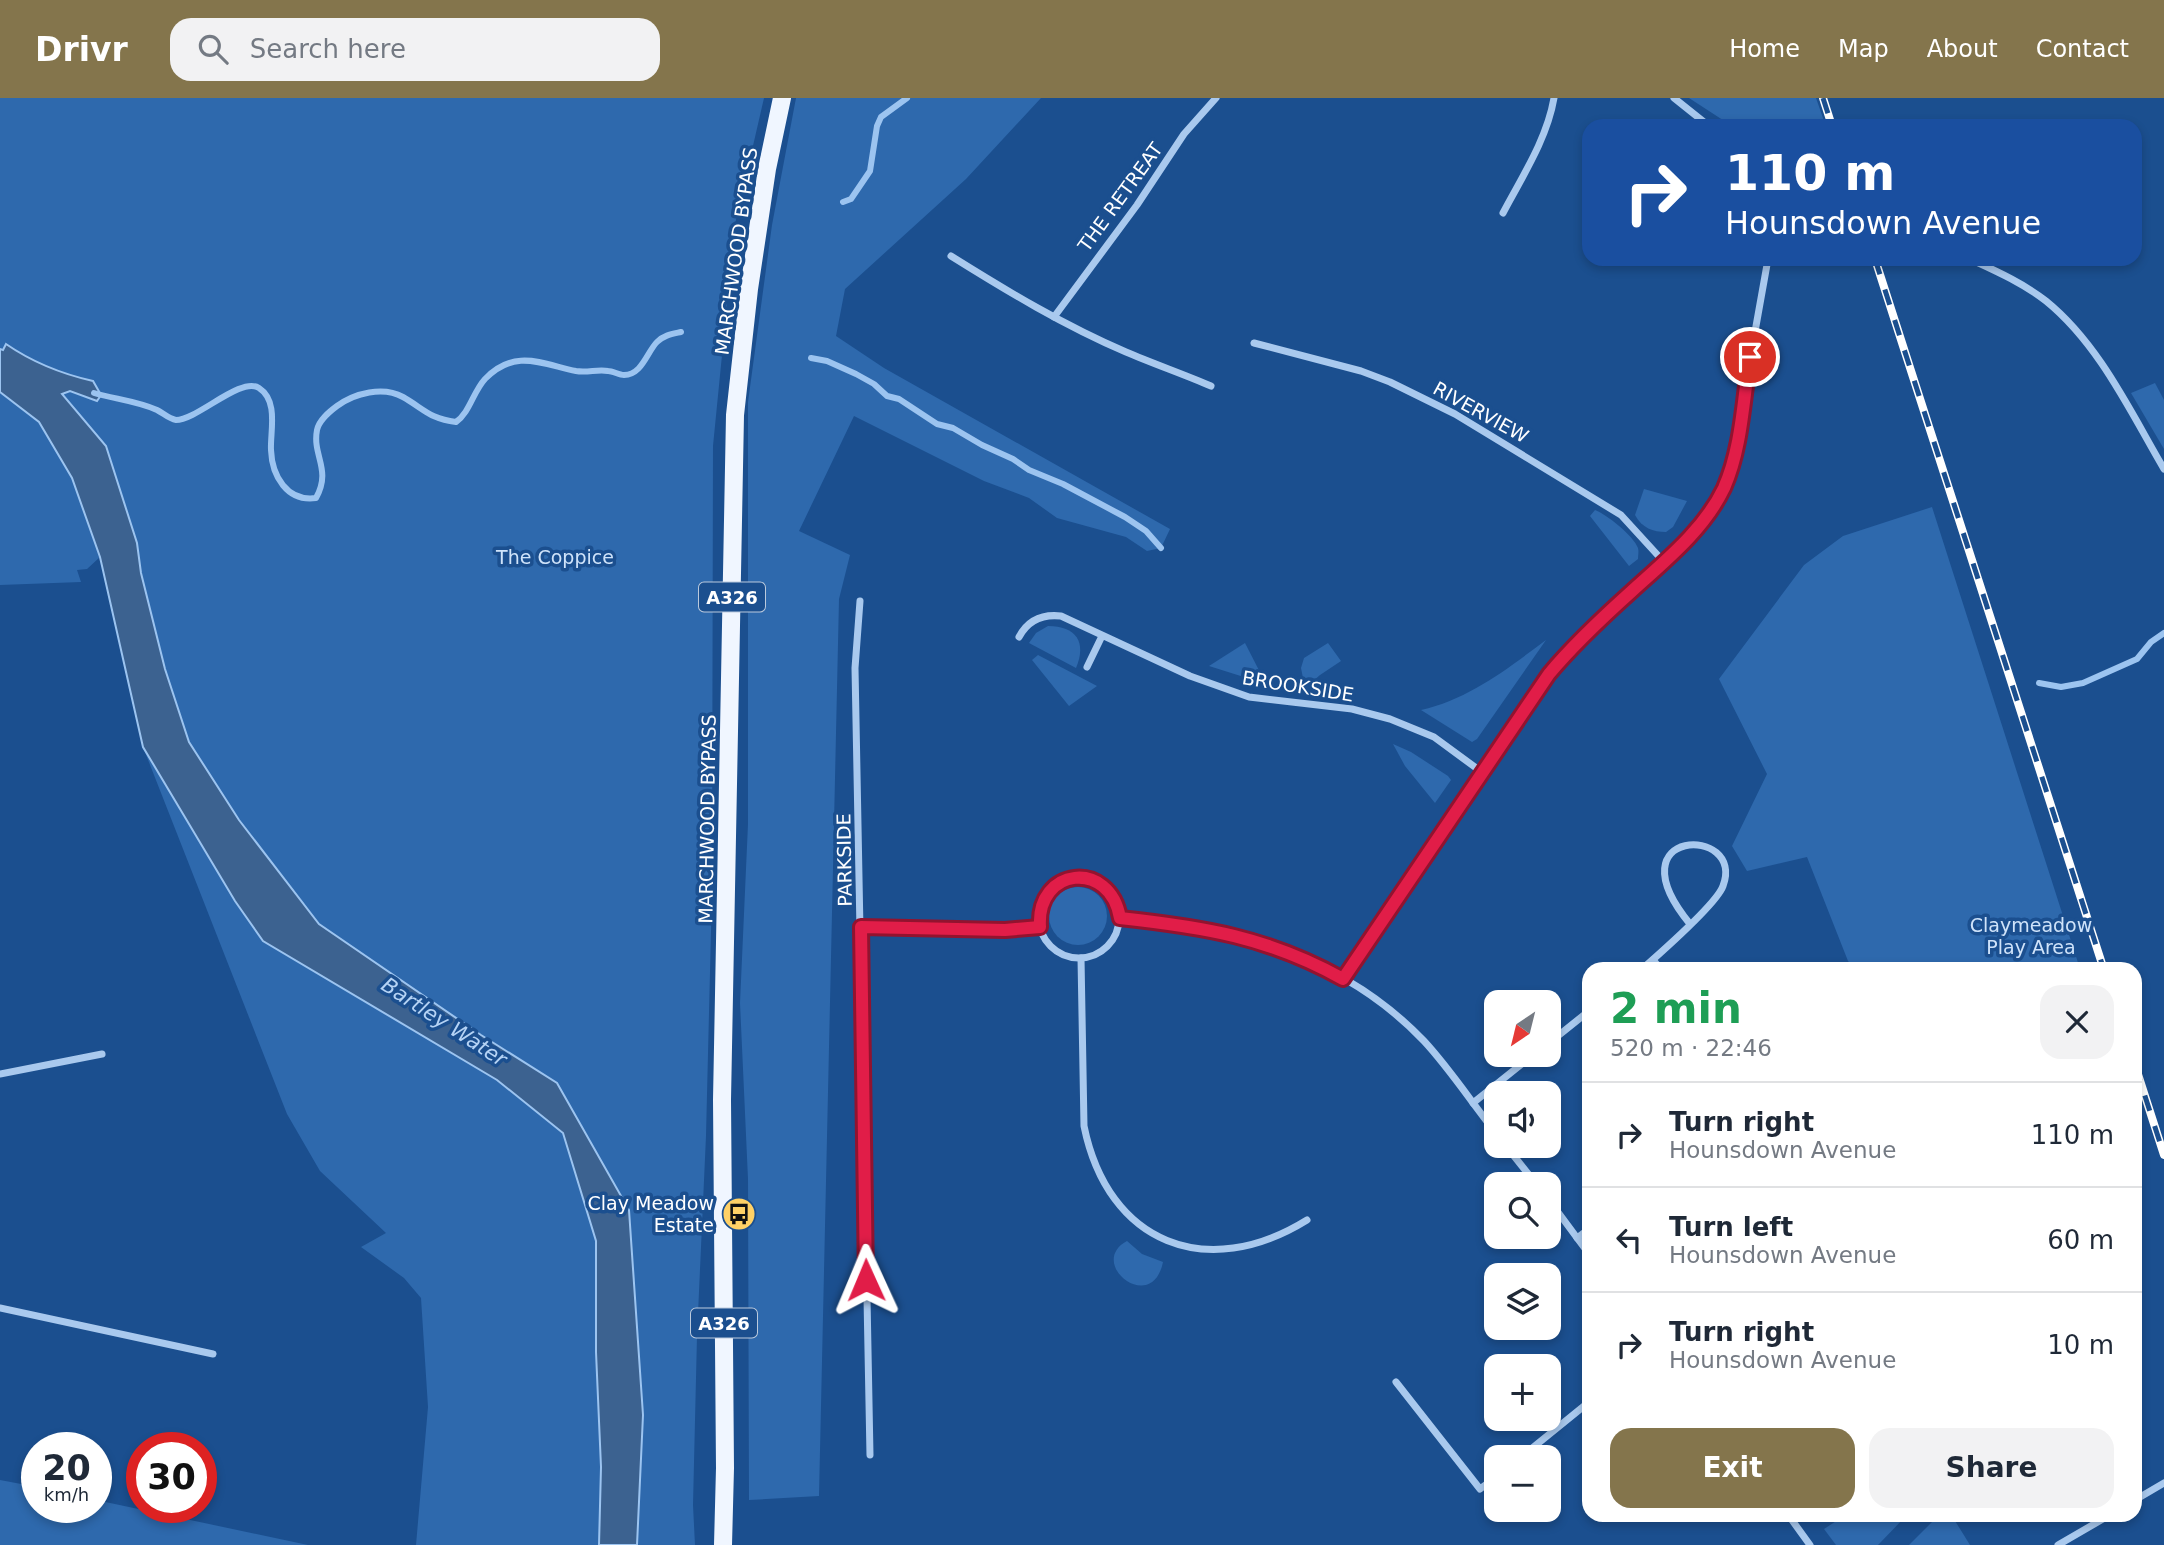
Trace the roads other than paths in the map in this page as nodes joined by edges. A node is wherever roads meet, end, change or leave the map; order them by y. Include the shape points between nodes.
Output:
1 (782, 98) edge
2 (1216, 98) edge
3 (1554, 98) edge
4 (1674, 98) edge
5 (1700, 119) edge
6 (1503, 213) dead end
7 (951, 256) dead end
8 (1767, 266) edge
9 (1983, 266) edge
10 (1054, 317) junction
11 (1254, 342) dead end
12 (1211, 386) dead end
13 (2164, 468) edge
14 (1664, 562) junction
15 (860, 601) dead end
16 (1019, 636) dead end
17 (1102, 636) junction
18 (1087, 667) dead end
19 (1483, 774) junction
20 (1120, 918) junction
21 (1690, 924) junction
22 (861, 927) junction
23 (1040, 927) junction
24 (1081, 958) junction
25 (1653, 960) joint
26 (1651, 962) edge
27 (1343, 979) junction
28 (1582, 1017) edge
29 (1561, 1033) edge
30 (102, 1054) dead end
31 (1517, 1068) edge
32 (0, 1074) edge
33 (1473, 1103) junction
34 (1484, 1117) edge
35 (1516, 1158) edge
36 (1527, 1172) edge
37 (1561, 1216) edge
38 (1307, 1220) dead end
39 (1582, 1234) edge
40 (1577, 1238) junction
41 (1582, 1245) edge
42 (0, 1308) edge
43 (213, 1354) dead end
44 (1396, 1382) dead end
45 (1582, 1408) edge
46 (1536, 1445) edge
47 (870, 1455) dead end
48 (2164, 1483) edge
49 (1484, 1486) edge
50 (2142, 1496) edge
51 (1793, 1522) edge
52 (2097, 1522) edge
53 (723, 1545) edge
54 (1810, 1545) edge
55 (2057, 1545) edge

1 - 53 main road, MARCHWOOD BYPASS / A326 via 751,275 735,415 722,1100
2 - 10 street, THE RETREAT via 1184,134
3 - 6 street via 1540,140
4 - 5 street
7 - 10 street
8 - 14 street via 1728,475 1709,512
9 - 13 street via 2029,290 2075,329
10 - 12 street
11 - 14 street, RIVERVIEW via 1361,371 1455,414 1621,515
14 - 19 street via 1569,650
15 - 22 street, PARKSIDE via 855,668
16 - 17 street, BROOKSIDE via 1029,624 1050,615 1074,620
17 - 18 street
17 - 19 street, BROOKSIDE via 1249,697 1352,709 1391,719 1434,737
19 - 27 street
20 - 23 street via 1111,892 1101,883 1074,877 1062,881 1042,900
20 - 24 street via 1112,941 1093,956
20 - 27 street via 1248,938 1285,950
21 - 21 street via 1716,898 1726,877 1722,859 1699,844 1684,845 1671,854 1663,877 1670,898
21 - 25 street
22 - 23 street
22 - 47 street, PARKSIDE
23 - 24 street via 1055,950
24 - 38 street via 1084,1126 1099,1174 1132,1220 1174,1244 1223,1250 1272,1240
25 - 26 street
27 - 33 street via 1375,999 1424,1042
28 - 29 street
30 - 32 street
31 - 33 street
33 - 34 street
35 - 36 street
37 - 40 street
39 - 40 street
40 - 41 street
42 - 43 street
44 - 49 street via 1480,1489
45 - 46 street
48 - 50 street
51 - 54 street
52 - 55 street

